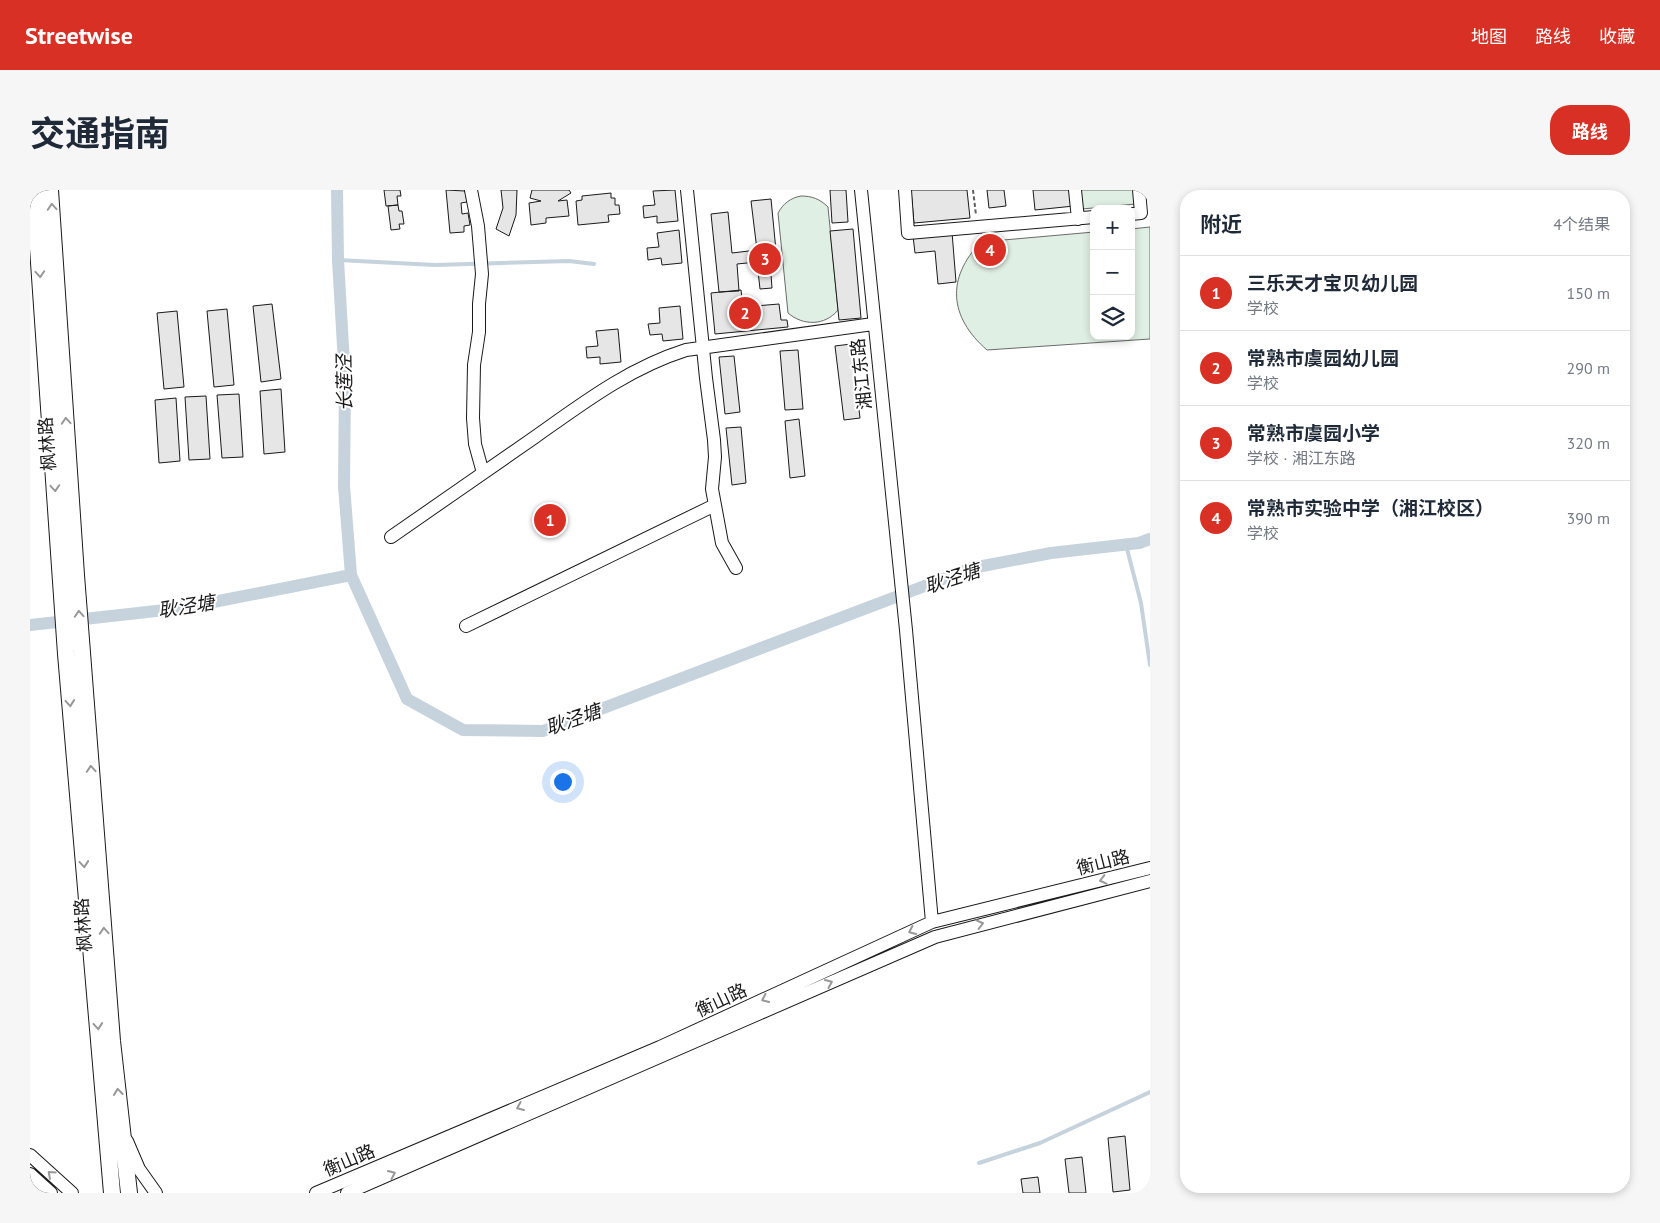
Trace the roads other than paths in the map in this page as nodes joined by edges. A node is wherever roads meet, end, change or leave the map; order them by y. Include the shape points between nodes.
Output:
1 (34, 190) edge
2 (50, 190) edge
3 (471, 190) edge
4 (687, 190) edge
5 (861, 190) edge
6 (905, 190) edge
7 (1075, 190) edge
8 (1139, 190) edge
9 (1135, 214) edge
10 (1090, 217) edge
11 (1078, 218) junction
12 (873, 324) junction
13 (704, 347) junction
14 (484, 473) junction
15 (715, 505) junction
16 (391, 537) dead end
17 (736, 568) dead end
18 (69, 575) junction
19 (466, 626) dead end
20 (74, 653) junction
21 (1150, 868) edge
22 (1150, 882) edge
23 (932, 922) junction
24 (121, 1124) junction
25 (30, 1156) edge
26 (30, 1174) edge
27 (51, 1193) edge
28 (72, 1193) edge
29 (112, 1193) edge
30 (129, 1193) edge
31 (156, 1193) edge
32 (316, 1193) edge
33 (347, 1193) edge

1 -> 18 main road, 枫林路
18 -> 2 main road, 枫林路
3 - 14 street via 482,274 474,365 475,444
4 - 13 street
5 - 12 street, 湘江东路
6 - 11 street via 908,233
7 - 11 street
8 - 9 street via 1141,213
10 - 11 street
12 - 13 street
12 - 23 street, 湘江东路 via 906,630
13 - 14 street via 664,357 626,376
13 - 15 street via 714,440 712,489
14 - 16 street
15 - 17 street via 722,542
15 - 19 street
18 - 20 main road
24 -> 20 main road, 枫林路
20 -> 29 main road, 枫林路
21 -> 23 street, 衡山路
33 -> 22 street, 衡山路 via 935,937
23 -> 32 street, 衡山路 via 660,1047
24 - 30 main road, 枫林路
24 - 31 street via 139,1169
28 -> 25 street
26 - 27 street

